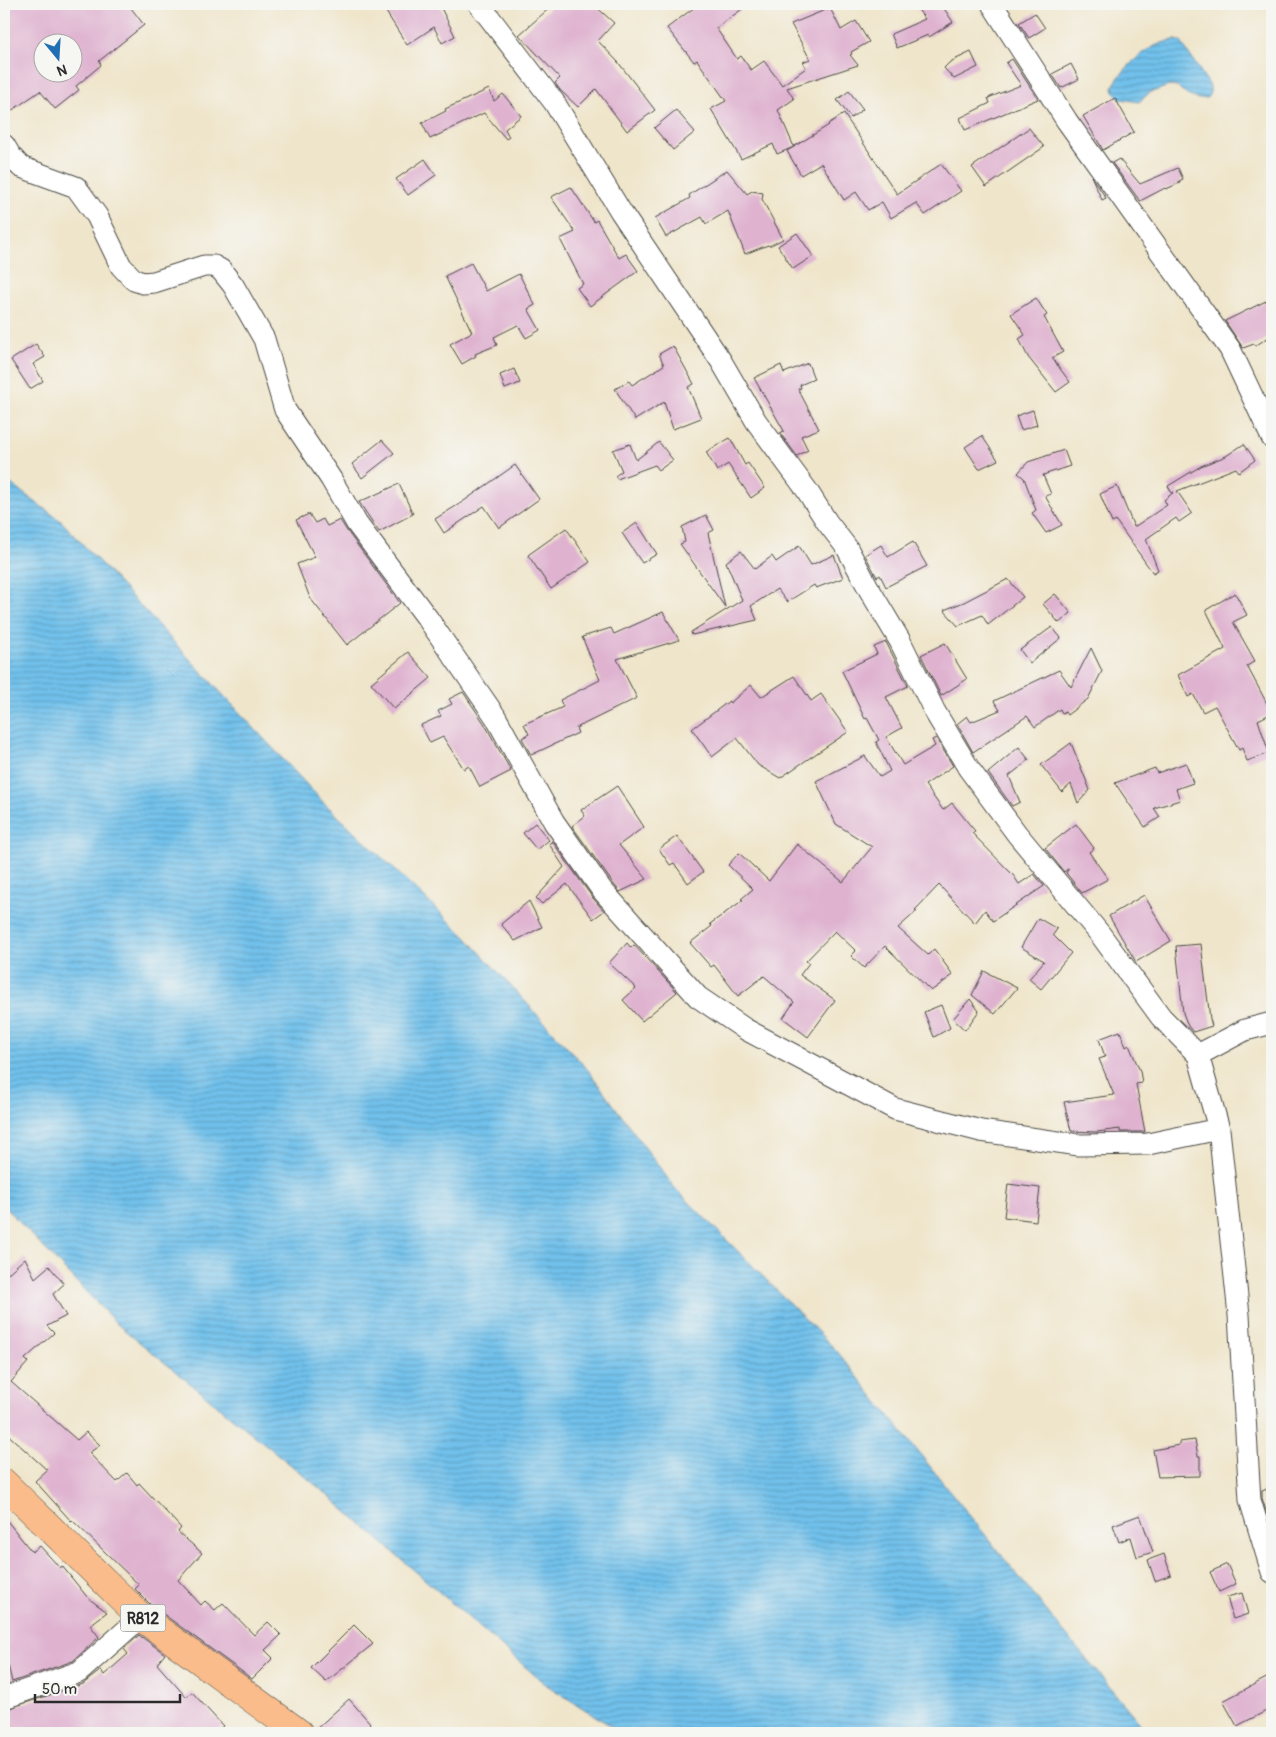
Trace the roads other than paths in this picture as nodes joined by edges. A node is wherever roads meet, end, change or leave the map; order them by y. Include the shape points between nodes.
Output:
1 (479, 4) edge
2 (992, 4) edge
3 (4, 145) edge
4 (1272, 438) edge
5 (1272, 1023) edge
6 (1198, 1055) junction
7 (1219, 1130) junction
8 (4, 1483) edge
9 (1272, 1572) edge
10 (142, 1617) junction
11 (4, 1698) edge
12 (299, 1733) edge

1 - 6 street via 554,102 621,212 721,361 756,422 847,548 969,769 1017,834 1100,934 1160,1018
2 - 4 street via 1067,121 1230,349
3 - 7 street via 21,167 76,187 97,216 121,266 134,280 154,282 204,266 222,270 264,339 285,410 357,524 496,716 554,822 602,890 698,997 745,1029 895,1109 972,1129 1079,1145 1148,1144
5 - 6 street via 1245,1030
6 - 7 street
7 - 9 street via 1239,1315 1250,1500
8 - 10 main road, R812
10 - 11 street via 79,1672
10 - 12 main road, R812

